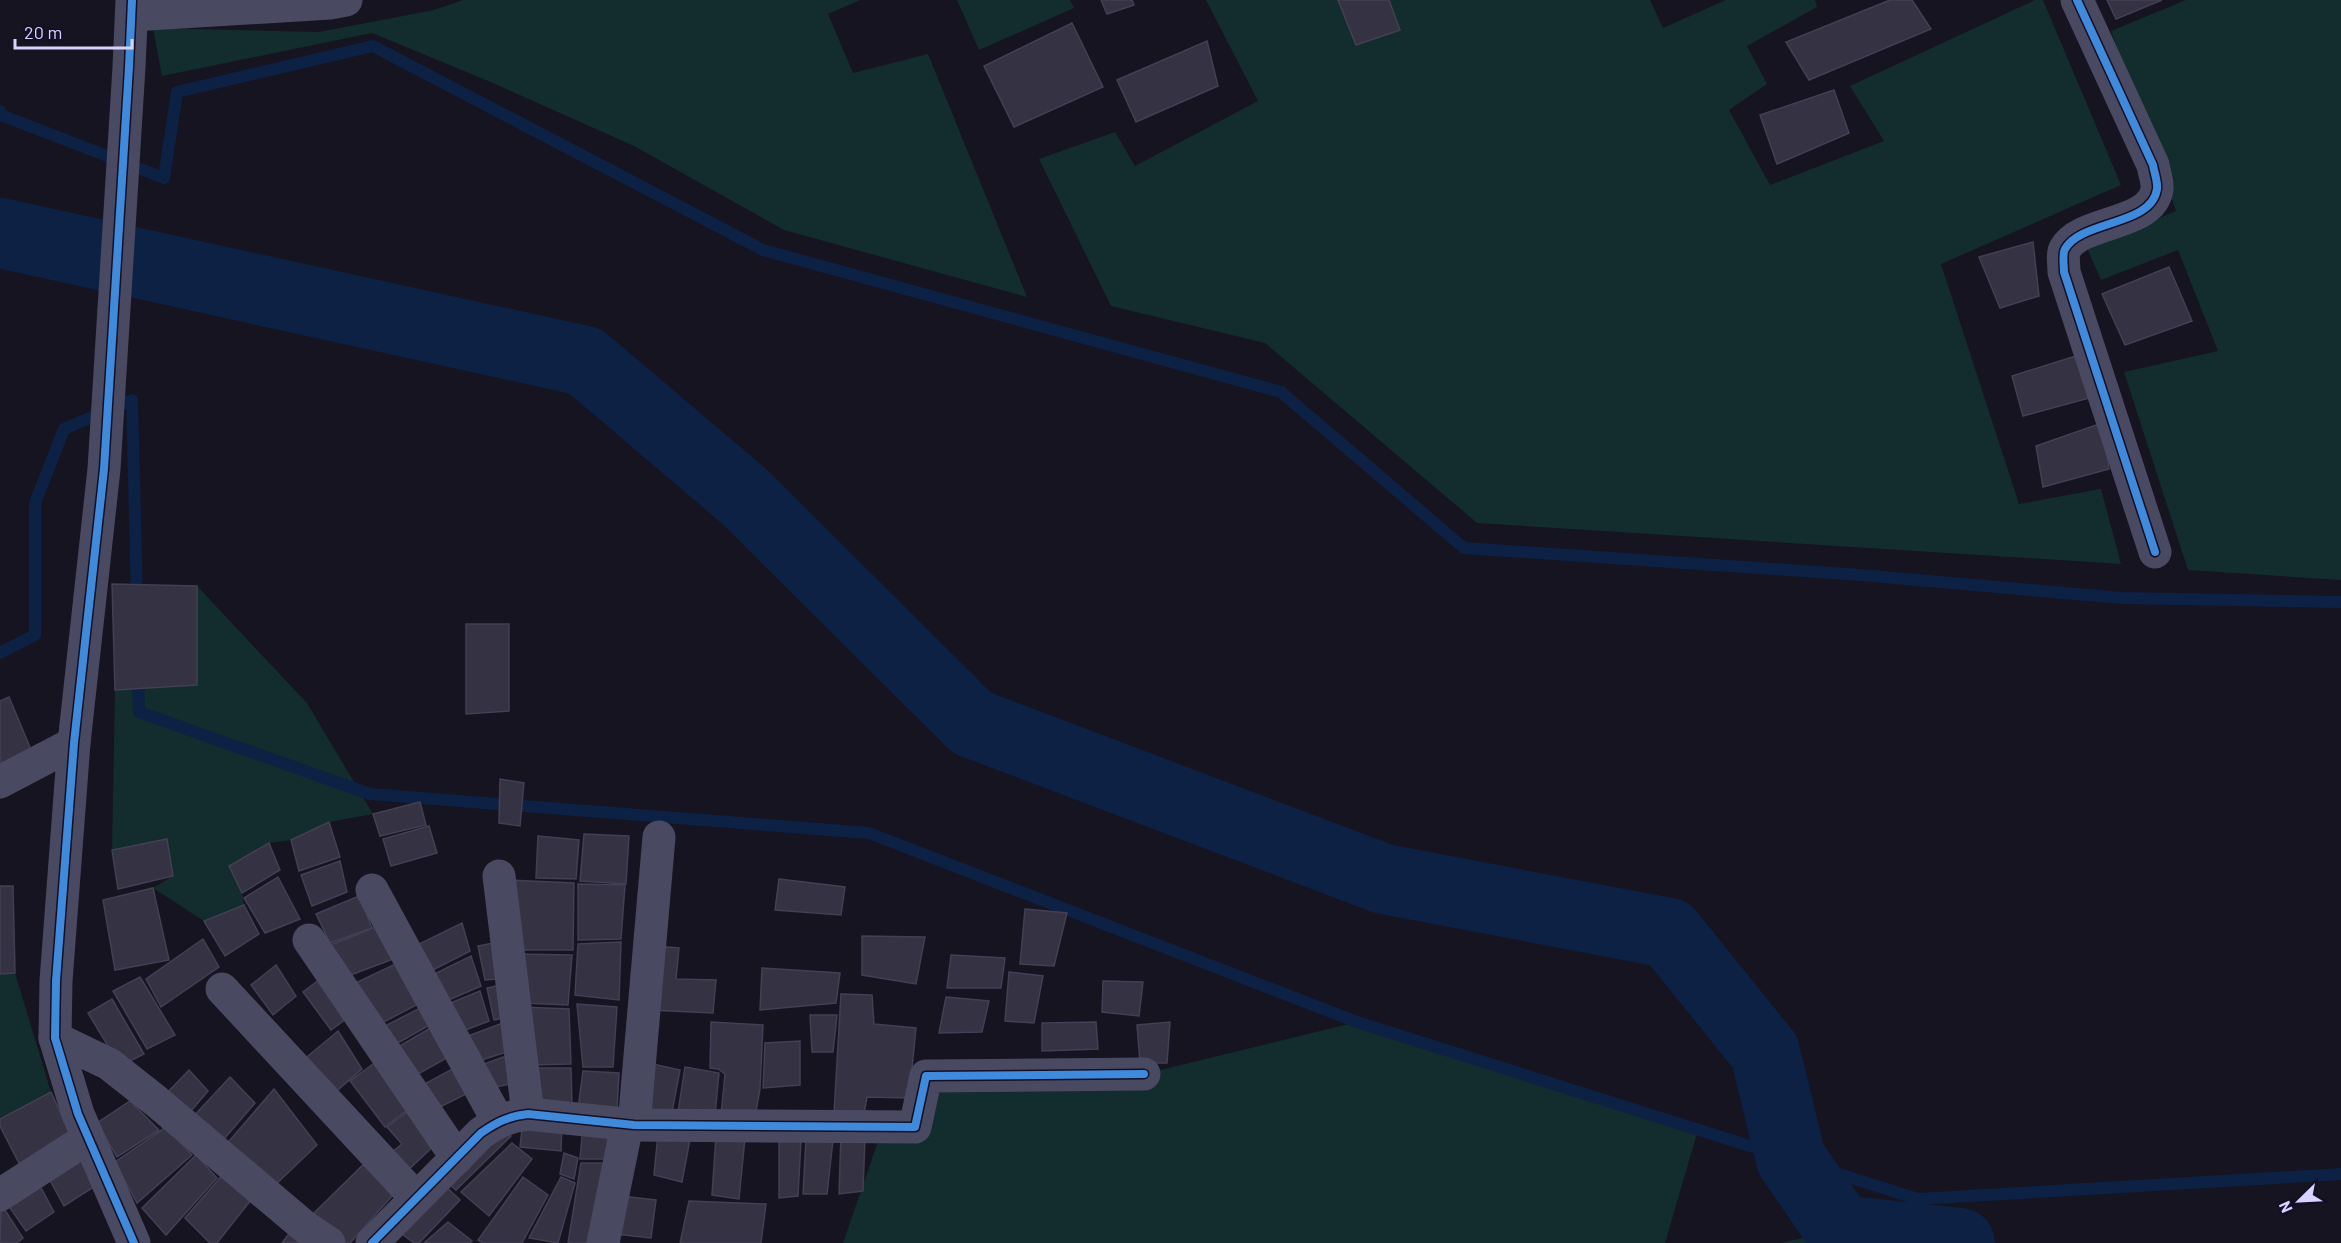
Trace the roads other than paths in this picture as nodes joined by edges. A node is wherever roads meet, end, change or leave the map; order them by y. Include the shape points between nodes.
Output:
1 (346, 0) edge
2 (2076, 0) edge
3 (132, 7) edge
4 (2154, 552) dead end
5 (74, 743) junction
6 (0, 782) edge
7 (659, 837) dead end
8 (500, 876) dead end
9 (372, 890) dead end
10 (309, 940) dead end
11 (222, 989) dead end
12 (55, 1038) junction
13 (1144, 1074) dead end
14 (513, 1118) junction
15 (631, 1125) junction
16 (88, 1138) junction
17 (457, 1158) junction
18 (0, 1196) edge
19 (416, 1198) junction
20 (134, 1243) edge
21 (329, 1243) edge
22 (372, 1243) edge
23 (603, 1243) edge

1 - 3 street
2 - 4 street via 2153,165 2157,189 2151,203 2139,212 2074,238 2064,250 2064,272
3 - 5 street via 104,470
5 - 6 street
5 - 12 street
7 - 15 street
8 - 14 street
9 - 14 street
10 - 17 street
11 - 19 street
12 - 16 street
12 - 21 street via 108,1064
13 - 15 street via 926,1077 915,1127
14 - 15 street
14 - 17 street via 481,1133
15 - 23 street
16 - 18 street
16 - 20 street
17 - 19 street
19 - 22 street

